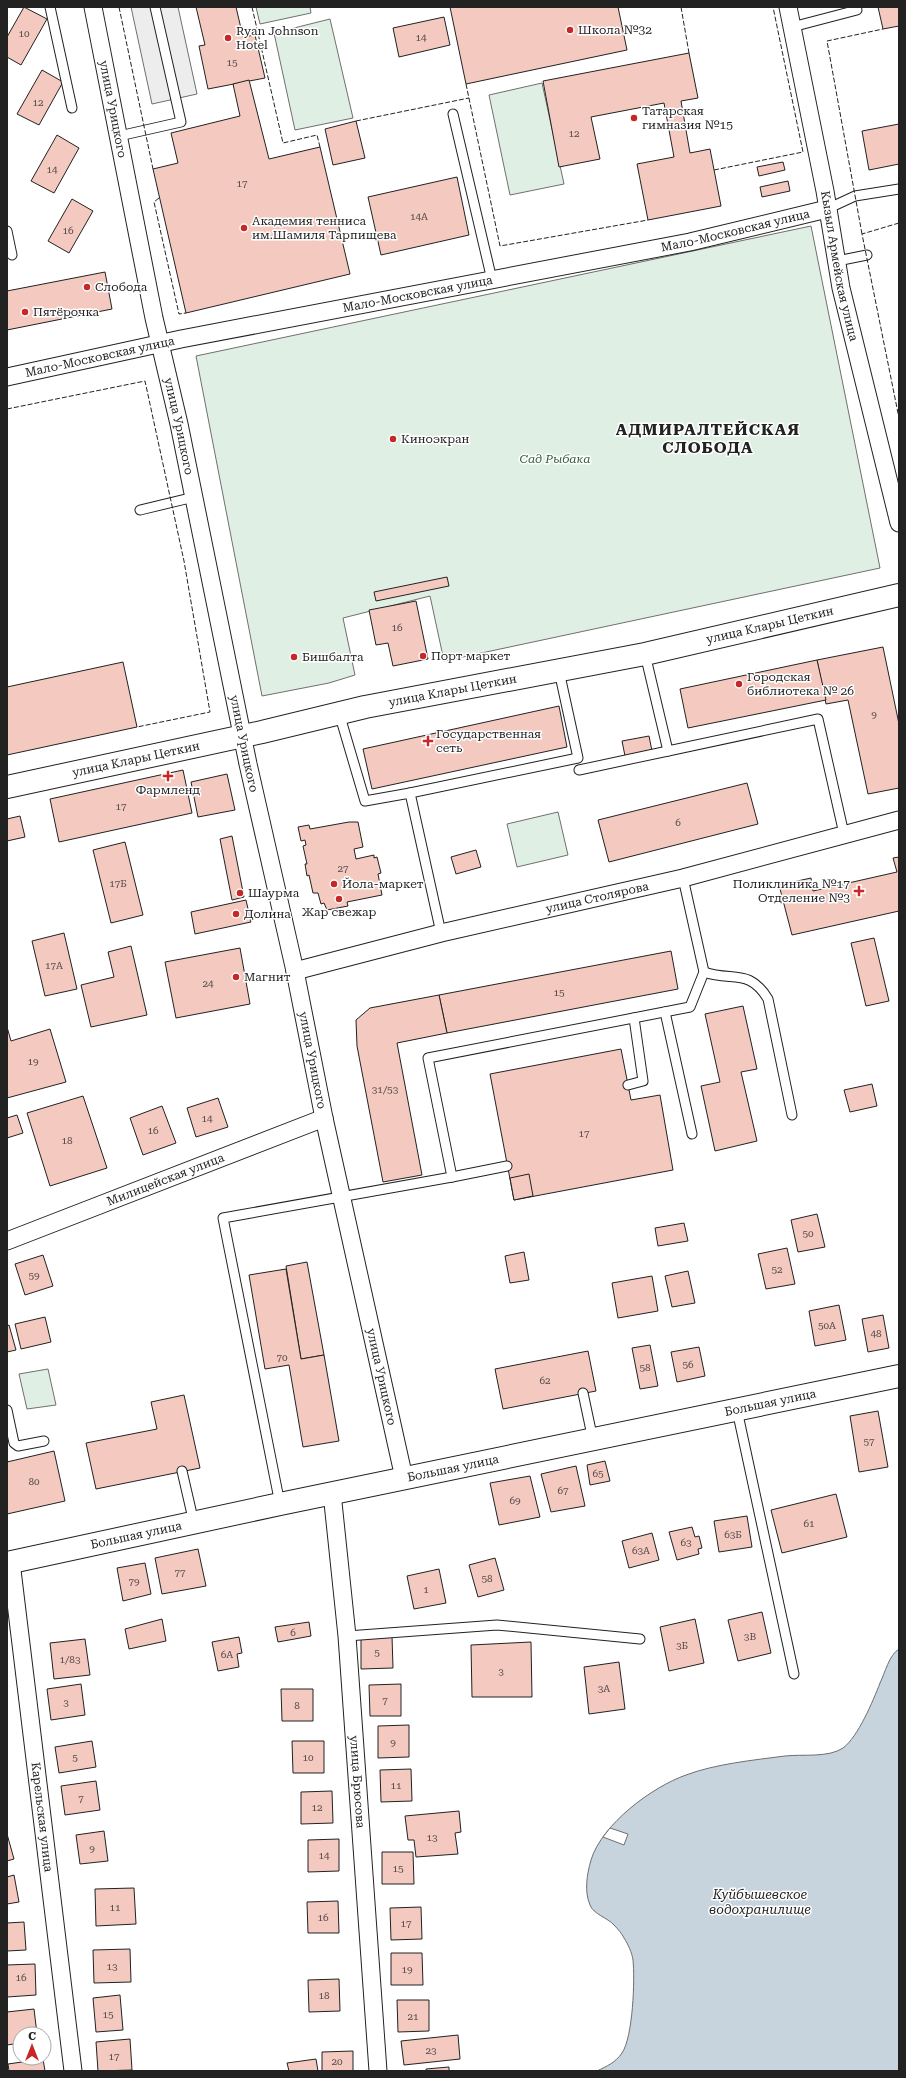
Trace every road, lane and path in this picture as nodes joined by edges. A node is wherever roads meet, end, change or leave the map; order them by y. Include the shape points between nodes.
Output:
1 (50, 7) edge
2 (92, 7) edge
3 (155, 7) edge
4 (788, 7) edge
5 (857, 10) dead end
6 (792, 26) junction
7 (72, 108) dead end
8 (453, 114) dead end
9 (119, 136) junction
10 (899, 189) edge
11 (827, 209) junction
12 (7, 231) edge
13 (12, 256) dead end
14 (867, 256) dead end
15 (837, 261) junction
16 (492, 280) junction
17 (161, 344) junction
18 (7, 377) edge
19 (194, 497) junction
20 (140, 510) dead end
21 (899, 523) edge
22 (899, 595) edge
23 (645, 654) junction
24 (559, 671) junction
25 (339, 713) junction
26 (243, 736) junction
27 (668, 751) junction
28 (579, 770) dead end
29 (7, 787) edge
30 (410, 793) junction
31 (899, 820) edge
32 (844, 834) junction
33 (683, 878) junction
34 (441, 933) junction
35 (295, 971) junction
36 (704, 972) junction
37 (665, 1012) junction
38 (634, 1018) junction
39 (628, 1084) dead end
40 (792, 1115) dead end
41 (324, 1118) junction
42 (692, 1134) dead end
43 (507, 1166) dead end
44 (452, 1177) junction
45 (341, 1197) junction
46 (7, 1241) edge
47 (899, 1376) edge
48 (582, 1393) dead end
49 (7, 1410) edge
50 (737, 1410) junction
51 (593, 1440) junction
52 (44, 1441) dead end
53 (182, 1471) dead end
54 (404, 1478) junction
55 (332, 1493) junction
56 (280, 1504) junction
57 (194, 1523) junction
58 (9, 1563) edge
59 (347, 1636) junction
60 (640, 1639) dead end
61 (794, 1674) dead end
62 (73, 2071) edge
63 (378, 2071) edge

1 - 7 lane
2 - 9 street, улица Урицкого
3 - 9 lane via 181,122
4 - 6 street, Кызыл Армейская улица
5 - 6 lane
6 - 11 street, Кызыл Армейская улица
8 - 16 lane
9 - 17 street, улица Урицкого
10 - 11 lane via 855,196
11 - 15 street, Кызыл Армейская улица
11 - 16 street, Мало-Московская улица via 690,242
12 - 13 lane
14 - 15 lane
15 - 21 street, Кызыл Армейская улица via 841,288
16 - 17 street, Мало-Московская улица
17 - 18 street, Мало-Московская улица
17 - 19 street, улица Урицкого
19 - 20 lane
19 - 26 street, улица Урицкого
22 - 23 street, улица Клары Цеткин
23 - 24 street, улица Клары Цеткин
23 - 27 lane
24 - 25 street, улица Клары Цеткин
24 - 30 lane via 578,758
25 - 26 street, улица Клары Цеткин
25 - 30 lane via 364,801
26 - 29 street, улица Клары Цеткин
26 - 35 street, улица Урицкого
27 - 28 lane
27 - 32 lane via 818,719
30 - 34 lane
31 - 32 street, улица Столярова
32 - 33 street, улица Столярова
33 - 34 street, улица Столярова
33 - 36 lane
34 - 35 street, улица Столярова
35 - 41 street, улица Урицкого
36 - 37 lane via 690,1007
36 - 40 lane via 714,976 752,980 768,999
37 - 38 lane
37 - 42 lane
38 - 39 lane via 643,1081
38 - 44 lane via 428,1058
41 - 45 street, улица Урицкого
41 - 46 street, Милицейская улица
43 - 44 lane
44 - 45 lane
45 - 54 street, улица Урицкого
45 - 56 lane via 224,1218
47 - 50 street, Большая улица
48 - 51 lane
49 - 52 lane via 14,1443 18,1446
50 - 51 street, Большая улица
50 - 61 lane
51 - 54 street, Большая улица
53 - 57 lane
54 - 55 street, Большая улица
55 - 56 street, Большая улица
55 - 59 street, улица Брюсова
56 - 57 street, Большая улица
57 - 58 street, Большая улица
58 - 62 street, Карельская улица
59 - 60 lane via 497,1625
59 - 63 street, улица Брюсова

